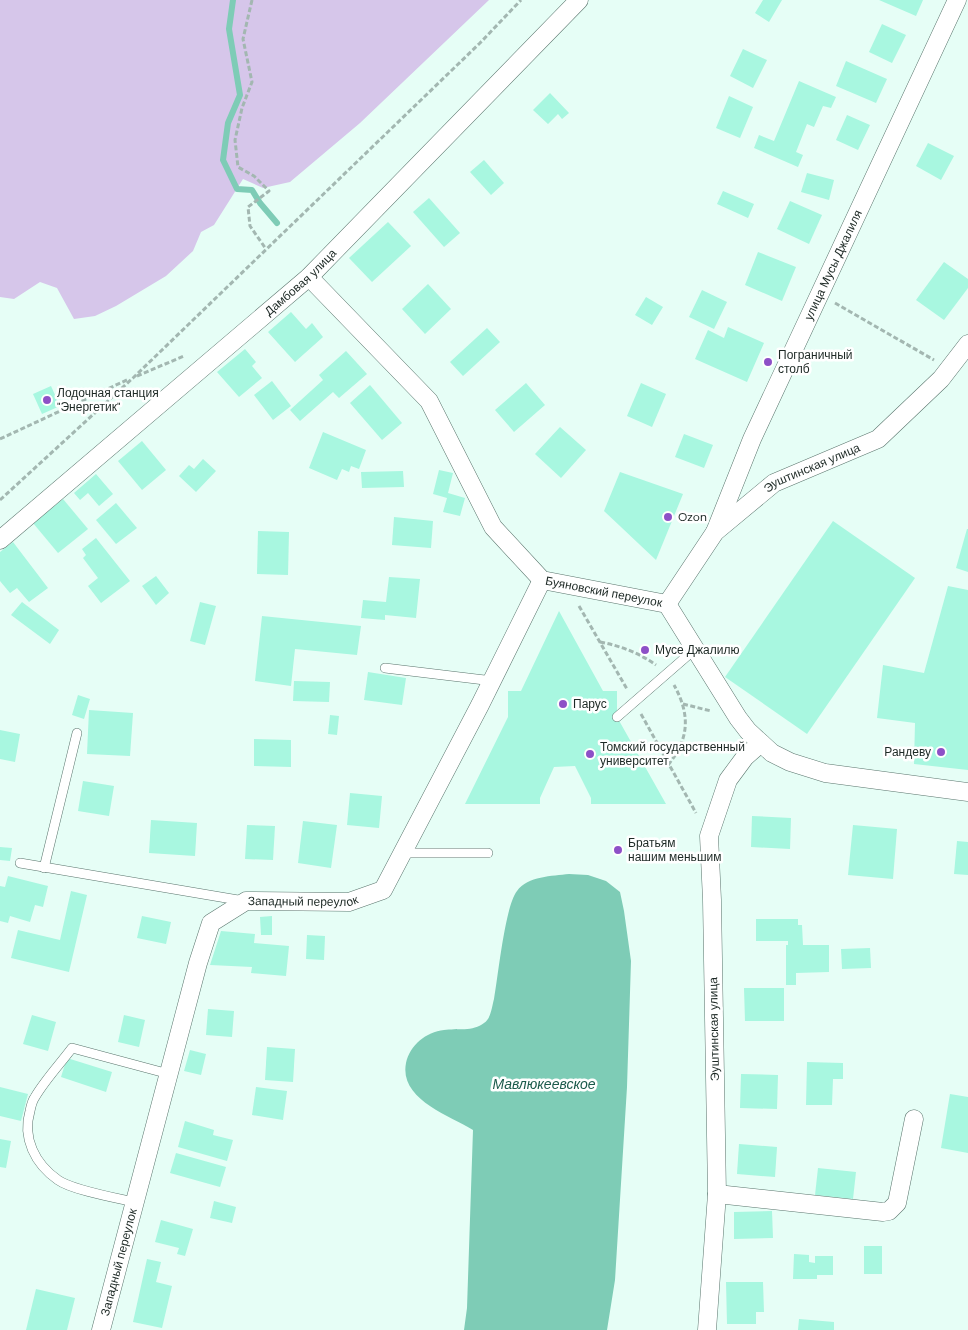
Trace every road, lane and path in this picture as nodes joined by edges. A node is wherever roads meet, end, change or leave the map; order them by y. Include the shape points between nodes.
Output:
1 (252, 0) edge
2 (521, 0) edge
3 (579, 0) edge
4 (957, 0) edge
5 (266, 249) junction
6 (309, 276) junction
7 (819, 294) junction
8 (968, 344) edge
9 (949, 369) junction
10 (134, 377) junction
11 (0, 439) edge
12 (0, 500) edge
13 (715, 532) junction
14 (0, 540) edge
15 (542, 580) junction
16 (667, 604) junction
17 (694, 650) junction
18 (385, 668) dead end
19 (493, 681) junction
20 (618, 716) dead end
21 (77, 733) dead end
22 (761, 743) junction
23 (968, 792) edge
24 (402, 853) junction
25 (488, 853) dead end
26 (20, 864) dead end
27 (44, 868) junction
28 (246, 901) junction
29 (169, 1074) junction
30 (914, 1119) dead end
31 (717, 1194) junction
32 (134, 1202) junction
33 (101, 1330) edge
34 (707, 1330) edge

1 - 5 path via 243,39 252,82 235,140 238,168 254,176 269,191 248,207 250,226
2 - 5 path
3 - 6 street, Дамбовая улица
4 - 7 street, улица Мусы Джалиля
5 - 10 path
6 - 14 street, Дамбовая улица
6 - 15 street, Буяновский переулок via 429,401 493,527
7 - 9 path
7 - 13 street, улица Мусы Джалиля via 752,439
8 - 9 street, Эуштинская улица
9 - 13 street, Эуштинская улица via 878,439 774,483
10 - 11 path
10 - 12 path
13 - 16 street, Эуштинская улица
15 - 16 street, Буяновский переулок
15 - 19 street, Западный переулок
16 - 17 street, Буяновский переулок
17 - 20 lane
17 - 22 street, Буяновский переулок via 738,718
18 - 19 lane
19 - 24 street, Западный переулок
21 - 27 lane
22 - 23 street, Буяновский переулок via 790,762 826,773
22 - 31 street, Эуштинская улица via 745,757 728,780 709,836
24 - 25 lane
24 - 28 street, Западный переулок via 382,890 349,902
26 - 27 lane
27 - 28 lane
28 - 29 street, Западный переулок via 211,923
29 - 32 street, Западный переулок
29 - 32 lane via 72,1048 34,1098 29,1115 27,1133 31,1150 58,1181
30 - 31 street via 897,1203 889,1211
31 - 34 street, Эуштинская улица
32 - 33 street, Западный переулок

